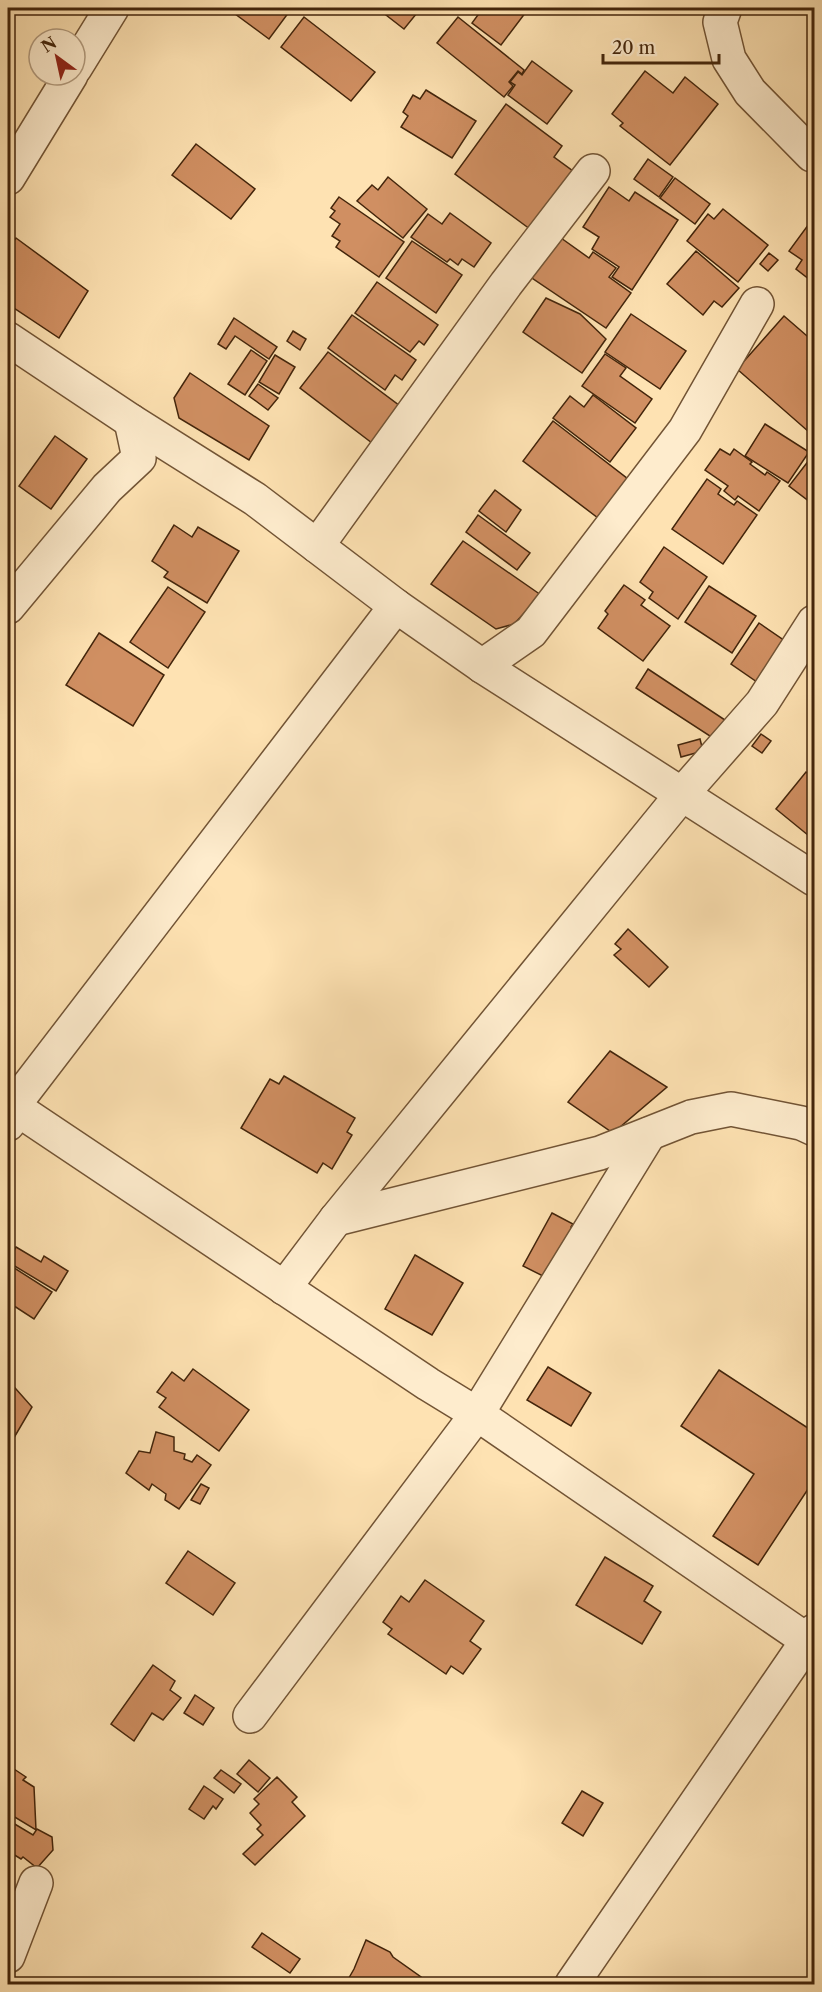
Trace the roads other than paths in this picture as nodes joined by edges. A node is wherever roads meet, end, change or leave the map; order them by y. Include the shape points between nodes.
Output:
1 (112, 8) edge
2 (725, 8) edge
3 (87, 49) edge
4 (64, 87) edge
5 (812, 155) dead end
6 (593, 171) dead end
7 (8, 178) edge
8 (757, 304) dead end
9 (8, 339) edge
10 (131, 421) junction
11 (317, 546) junction
12 (396, 606) junction
13 (8, 607) edge
14 (814, 622) edge
15 (482, 666) junction
16 (683, 793) junction
17 (814, 879) edge
18 (9, 1111) edge
19 (814, 1129) edge
20 (649, 1134) junction
21 (336, 1219) junction
22 (284, 1288) junction
23 (477, 1414) junction
24 (812, 1639) edge
25 (250, 1716) dead end
26 (36, 1883) dead end
27 (8, 1956) edge
28 (572, 1984) edge

1 - 3 street
2 - 5 street via 720,22 729,59 750,92
4 - 7 street
6 - 11 street
8 - 15 street via 664,458 531,632
9 - 10 street
10 - 11 street via 255,499
10 - 13 street via 139,458 107,488
11 - 12 street
12 - 15 street
12 - 18 street
14 - 16 street via 762,703
15 - 16 street
16 - 17 street
16 - 21 street
18 - 22 street
19 - 20 street via 731,1109 691,1117
20 - 21 street via 600,1153
20 - 23 street
21 - 22 street
22 - 23 street
23 - 24 street
23 - 25 street
24 - 28 street
26 - 27 street

